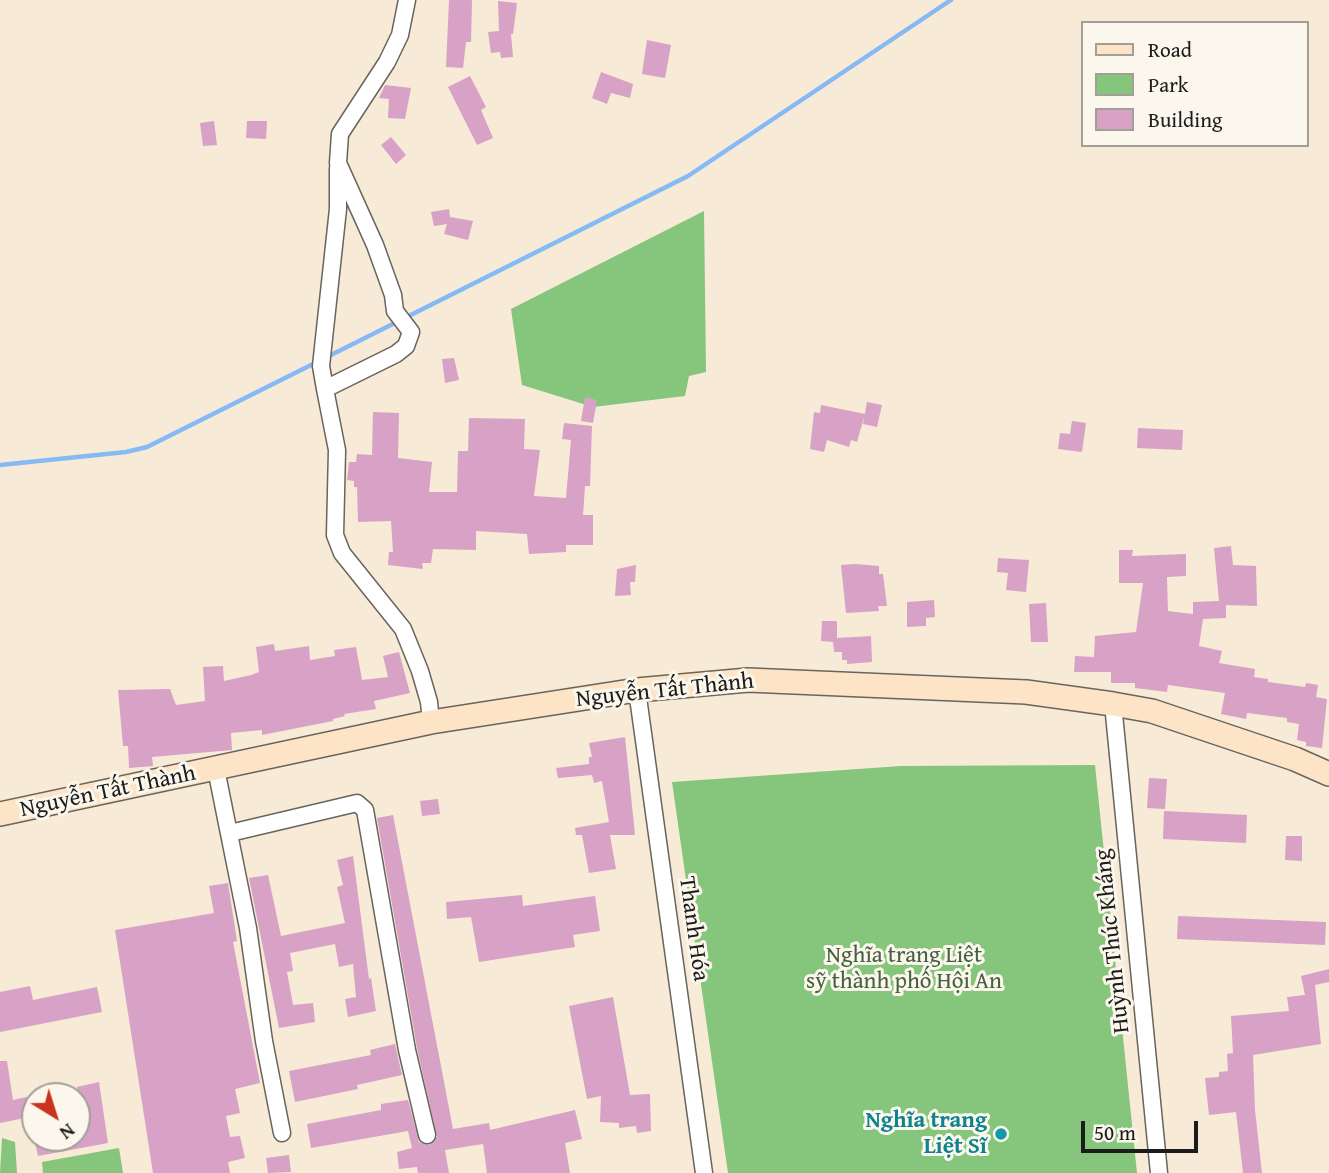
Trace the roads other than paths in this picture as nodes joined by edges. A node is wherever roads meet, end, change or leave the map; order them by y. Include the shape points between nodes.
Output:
1 (407, 0) edge
2 (338, 163) junction
3 (325, 389) junction
4 (637, 690) junction
5 (1113, 704) junction
6 (431, 722) junction
7 (216, 769) junction
8 (1329, 774) edge
9 (0, 814) edge
10 (230, 833) junction
11 (282, 1133) dead end
12 (427, 1135) dead end
13 (704, 1173) edge
14 (1159, 1173) edge

1 - 2 street via 400,35 387,62 340,134
2 - 3 street via 338,209 322,359
2 - 3 street via 376,245 395,311 411,332 406,346 396,354
3 - 6 street via 337,450 335,535 342,553 403,629 426,692
4 - 5 main road, Nguyễn Tất Thành via 748,680 852,683 1027,692
4 - 6 main road, Nguyễn Tất Thành
4 - 13 street, Thanh Hóa
5 - 8 main road, Nguyễn Tất Thành via 1165,716
5 - 14 street, Huỳnh Thúc Kháng
6 - 7 main road, Nguyễn Tất Thành
7 - 9 main road, Nguyễn Tất Thành
7 - 10 street
10 - 11 street
10 - 12 street via 357,803 365,810 407,1050

